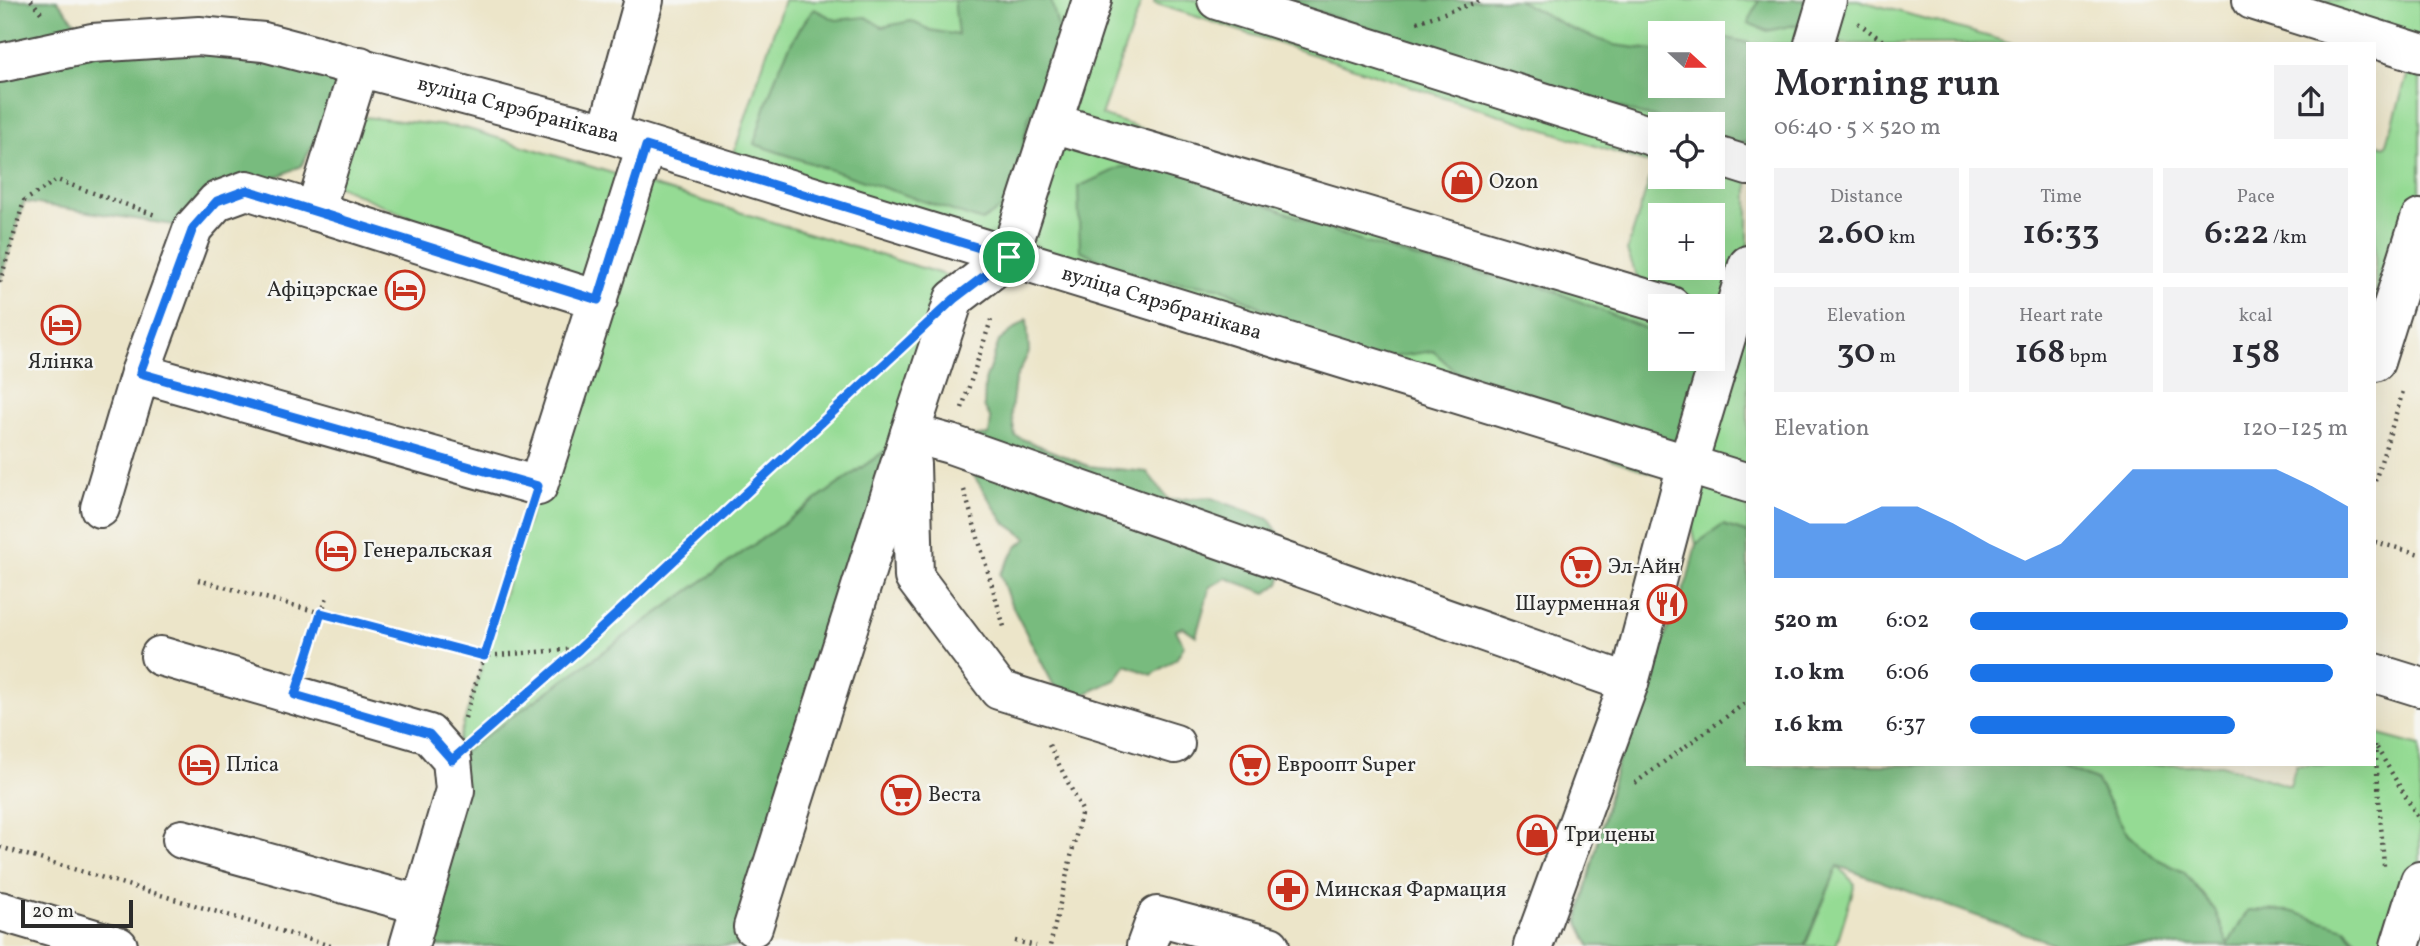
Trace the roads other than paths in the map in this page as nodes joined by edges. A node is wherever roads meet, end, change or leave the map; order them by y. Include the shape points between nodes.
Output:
1 (644, 0) edge
2 (1092, 0) edge
3 (1217, 0) edge
4 (1827, 0) edge
5 (2252, 0) edge
6 (1815, 42) edge
7 (2420, 53) edge
8 (0, 63) edge
9 (360, 66) junction
10 (1053, 123) junction
11 (607, 133) junction
12 (1648, 134) edge
13 (646, 146) junction
14 (1725, 159) edge
15 (1746, 165) edge
16 (314, 211) junction
17 (2420, 219) edge
18 (1009, 257) junction
19 (1746, 269) edge
20 (1648, 299) edge
21 (598, 300) junction
22 (1725, 315) edge
23 (2384, 358) edge
24 (1710, 371) edge
25 (140, 373) junction
26 (910, 433) junction
27 (1688, 467) junction
28 (1746, 482) edge
29 (100, 508) dead end
30 (160, 656) dead end
31 (2376, 673) edge
32 (1629, 683) junction
33 (2420, 687) edge
34 (1175, 744) dead end
35 (182, 839) dead end
36 (2403, 880) edge
37 (421, 905) junction
38 (16, 926) edge
39 (753, 927) dead end
40 (1151, 931) edge
41 (118, 946) edge
42 (409, 946) edge
43 (1270, 946) edge
44 (1533, 946) edge
45 (2400, 946) edge

1 - 11 street
2 - 10 street
3 - 12 street
4 - 6 street
5 - 7 street
8 - 9 street, вуліца Сярэбранікава via 92,43 199,36 264,42
9 - 11 street, вуліца Сярэбранікава
9 - 16 street
10 - 18 street
10 - 20 street
11 - 13 street, вуліца Сярэбранікава
13 - 18 street, вуліца Сярэбранікава
13 - 21 street
14 - 15 street
16 - 21 street
16 - 25 street via 247,190 217,201 193,228
17 - 23 street
18 - 26 street via 954,299
18 - 27 street, вуліца Сярэбранікава
19 - 22 street
21 - 25 street via 538,486
24 - 27 street
25 - 29 street
26 - 32 street
26 - 34 street via 914,578 999,690
26 - 39 street
27 - 28 street, вуліца Сярэбранікава
27 - 32 street
30 - 37 street via 429,734 452,760 455,790
31 - 33 street
32 - 44 street
35 - 37 street
36 - 45 street
37 - 42 street
38 - 41 street
40 - 43 street

